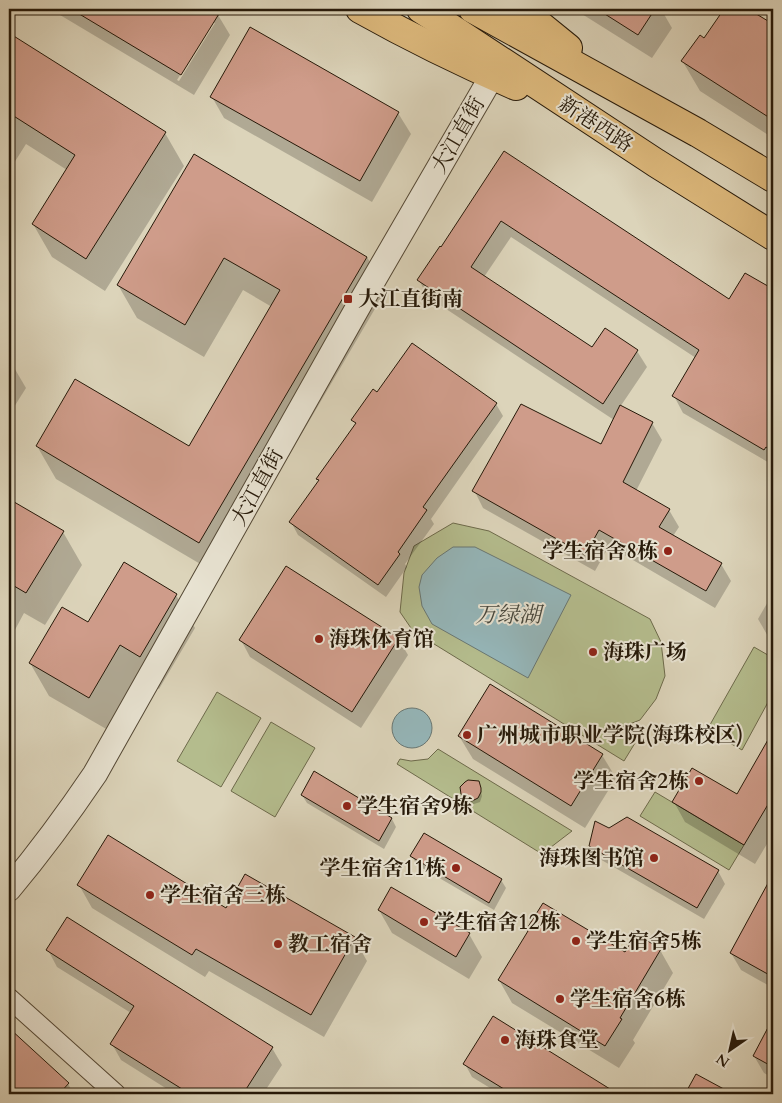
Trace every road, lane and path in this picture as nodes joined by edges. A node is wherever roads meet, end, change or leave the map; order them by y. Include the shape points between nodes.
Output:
1 (360, 9) edge
2 (421, 9) edge
3 (473, 9) edge
4 (520, 9) edge
5 (492, 76) junction
6 (611, 85) junction
7 (584, 116) junction
8 (773, 178) edge
9 (773, 236) edge
10 (9, 889) edge
11 (9, 998) edge
12 (116, 1094) edge

1 - 5 main road
2 - 7 main road, 新港西路
3 - 6 main road, 新港西路
4 - 6 main road
5 - 7 main road
5 - 10 street, 大江直街 via 98,770 61,824
6 - 8 main road, 新港西路
7 - 9 main road, 新港西路
11 - 12 street

